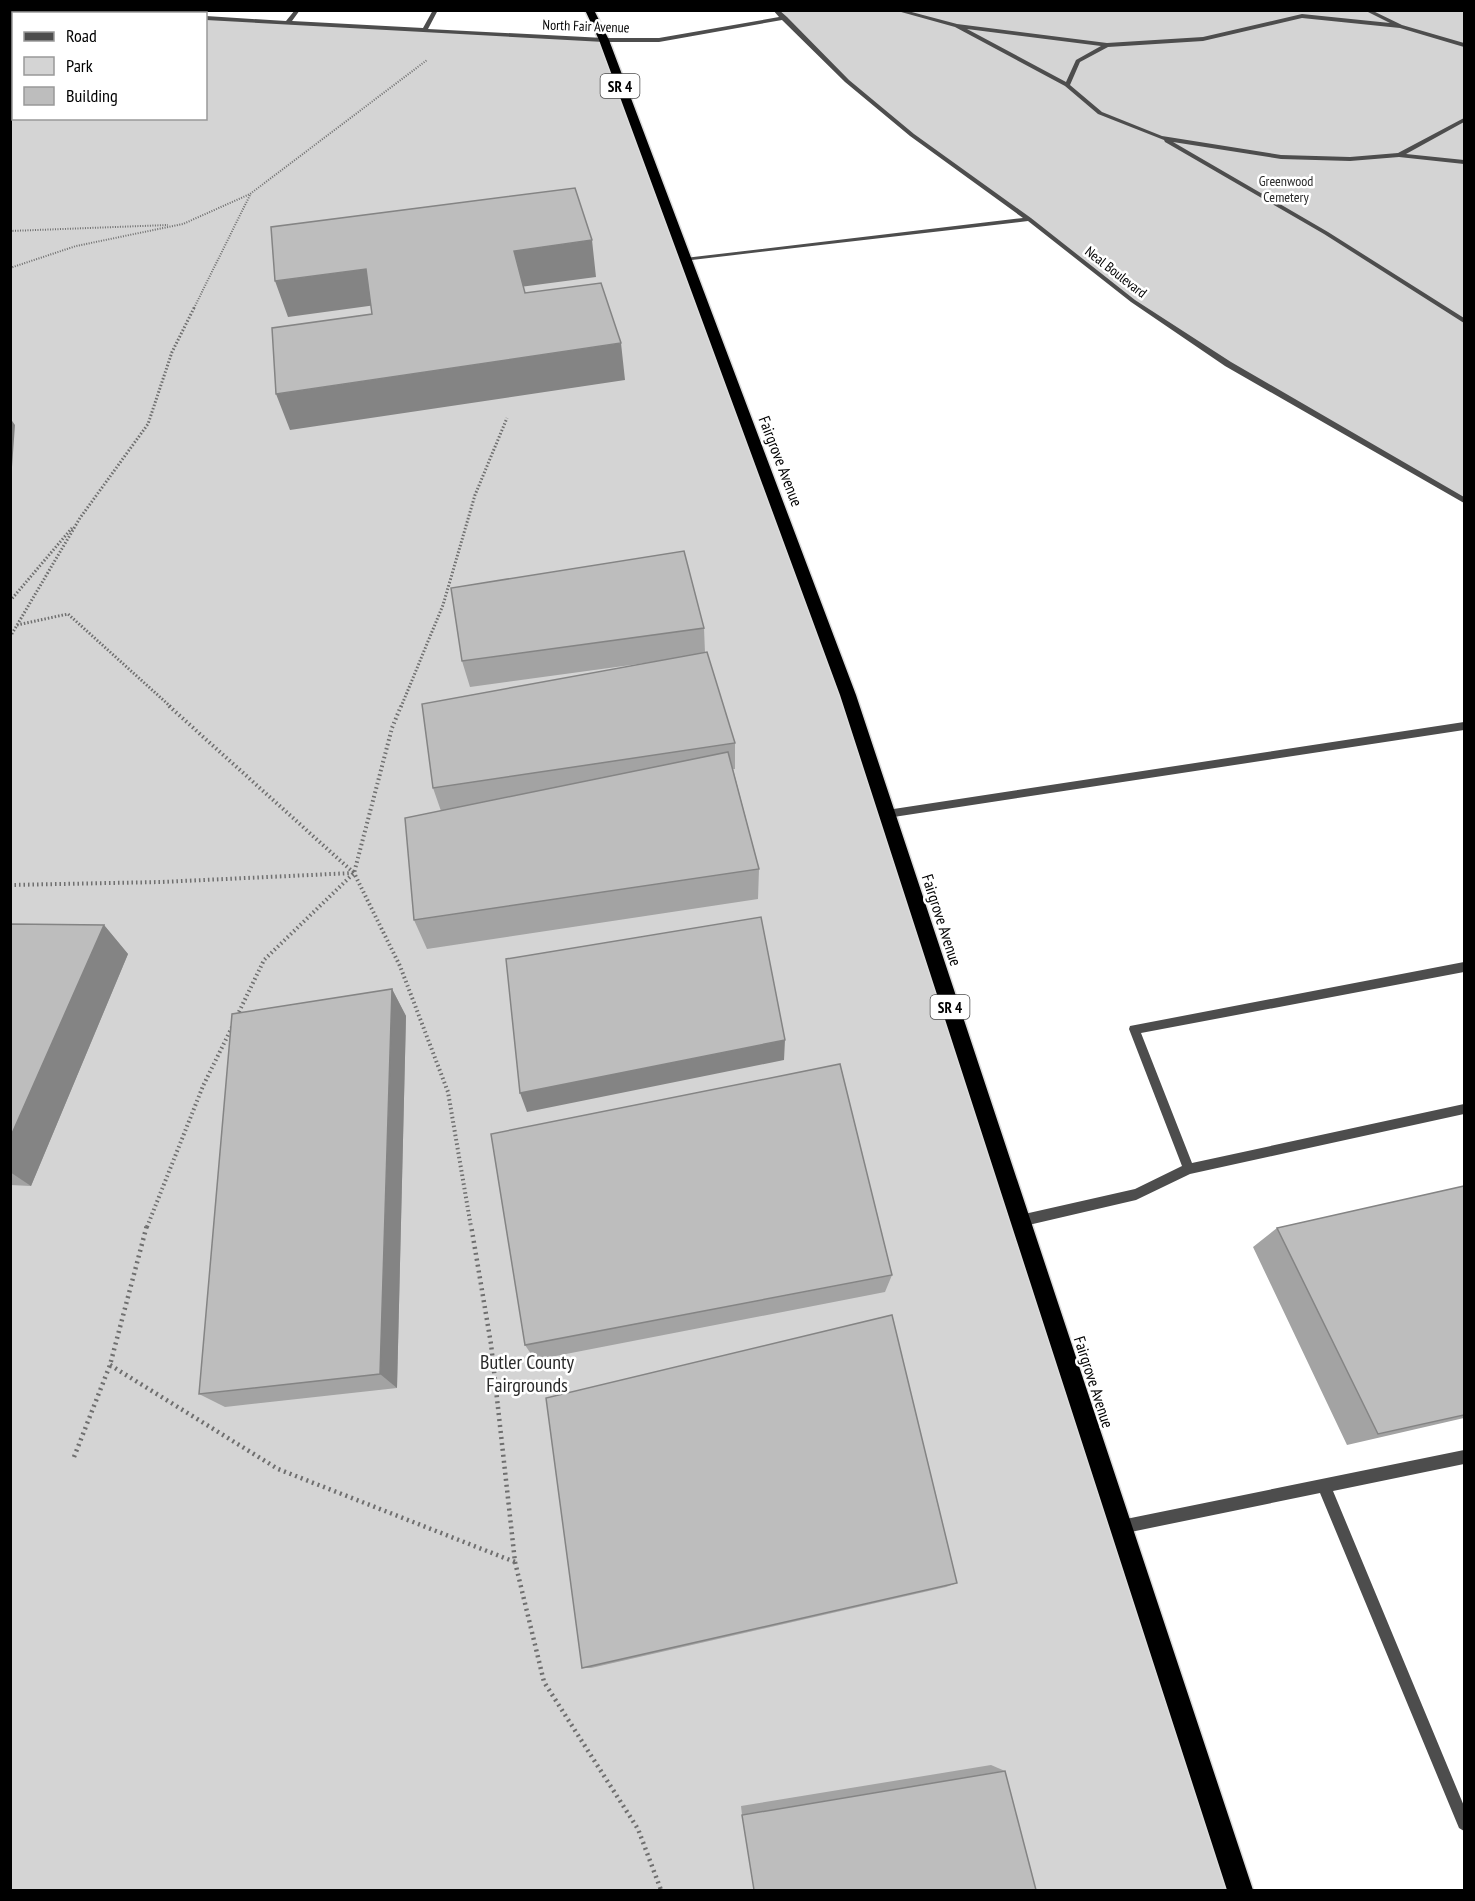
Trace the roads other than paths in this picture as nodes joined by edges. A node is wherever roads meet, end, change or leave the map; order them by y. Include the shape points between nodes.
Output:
1 (88, 10) edge
2 (298, 10) edge
3 (436, 10) edge
4 (589, 10) edge
5 (775, 10) edge
6 (896, 10) edge
7 (1366, 10) edge
8 (113, 12) edge
9 (207, 18) edge
10 (785, 18) junction
11 (288, 22) junction
12 (957, 26) junction
13 (1400, 26) junction
14 (424, 31) junction
15 (604, 40) junction
16 (1107, 45) junction
17 (1464, 45) edge
18 (1067, 85) junction
19 (1464, 120) edge
20 (1161, 138) junction
21 (1399, 155) junction
22 (1464, 162) edge
23 (1029, 219) junction
24 (685, 260) junction
25 (1464, 321) edge
26 (1464, 500) edge
27 (1464, 726) edge
28 (887, 813) junction
29 (1464, 967) edge
30 (1464, 1109) edge
31 (1189, 1169) junction
32 (1020, 1221) junction
33 (1464, 1457) edge
34 (1324, 1486) junction
35 (1121, 1527) junction
36 (1464, 1823) edge
37 (1240, 1890) edge

1 - 8 street
2 - 11 street
3 - 14 street
4 - 15 highway, SR 4
5 - 10 street, Neal Boulevard
6 - 12 street
7 - 13 street
9 - 11 street, North Fair Avenue
10 - 15 street, North Fair Avenue via 659,40
10 - 23 street, Neal Boulevard via 847,81 896,122
11 - 14 street, North Fair Avenue
12 - 16 street
12 - 18 street
13 - 16 street via 1302,16 1203,39
13 - 17 street
14 - 15 street, North Fair Avenue
15 - 24 highway, Fairgrove Avenue / SR 4
16 - 18 street via 1078,61
18 - 20 street via 1100,113
19 - 21 street
20 - 21 street via 1281,157 1350,159
20 - 25 street via 1326,233
21 - 22 street
23 - 24 street
23 - 26 street, Neal Boulevard via 1133,301 1228,364
24 - 28 highway, Fairgrove Avenue / SR 4 via 848,695
27 - 28 street
28 - 32 highway, Fairgrove Avenue / SR 4
29 - 31 street via 1134,1029
30 - 31 street
31 - 32 street via 1136,1194
32 - 35 highway, Fairgrove Avenue / SR 4
33 - 34 street
34 - 35 street
34 - 36 street
35 - 37 highway, Fairgrove Avenue / SR 4

